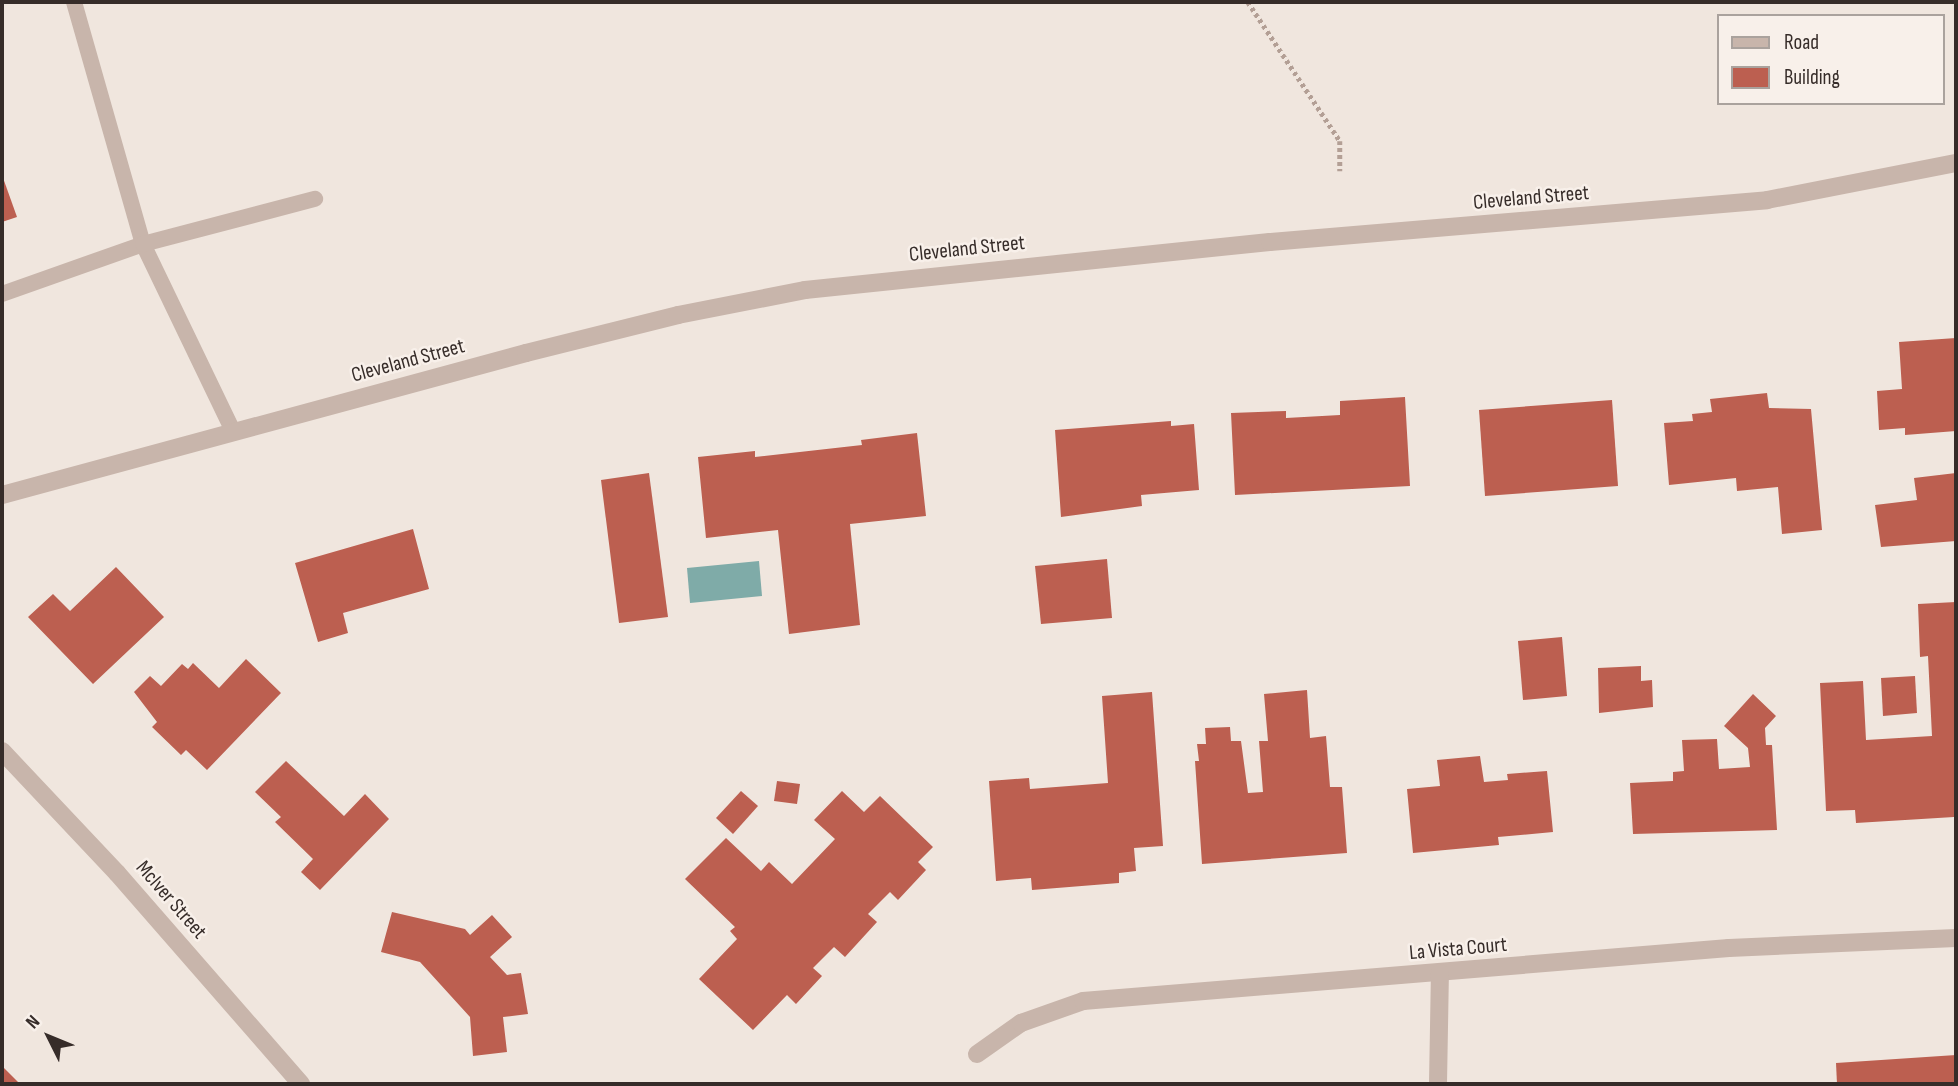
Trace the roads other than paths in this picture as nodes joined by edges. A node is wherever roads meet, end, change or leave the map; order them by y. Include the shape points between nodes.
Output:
1 (75, 2) edge
2 (1956, 163) edge
3 (315, 199) dead end
4 (143, 244) junction
5 (2, 294) edge
6 (233, 431) junction
7 (2, 495) edge
8 (2, 751) edge
9 (1956, 938) edge
10 (1440, 973) junction
11 (977, 1054) dead end
12 (301, 1084) edge
13 (1438, 1084) edge

1 - 4 lane
2 - 6 street, Cleveland Street via 1767,200 1270,242 805,290 665,318
3 - 4 lane
4 - 5 lane
4 - 6 lane
6 - 7 street, Cleveland Street
8 - 12 street, McIver Street via 117,873
9 - 10 street, La Vista Court via 1730,947
10 - 11 street, La Vista Court via 1083,1001 1021,1023
10 - 13 street

